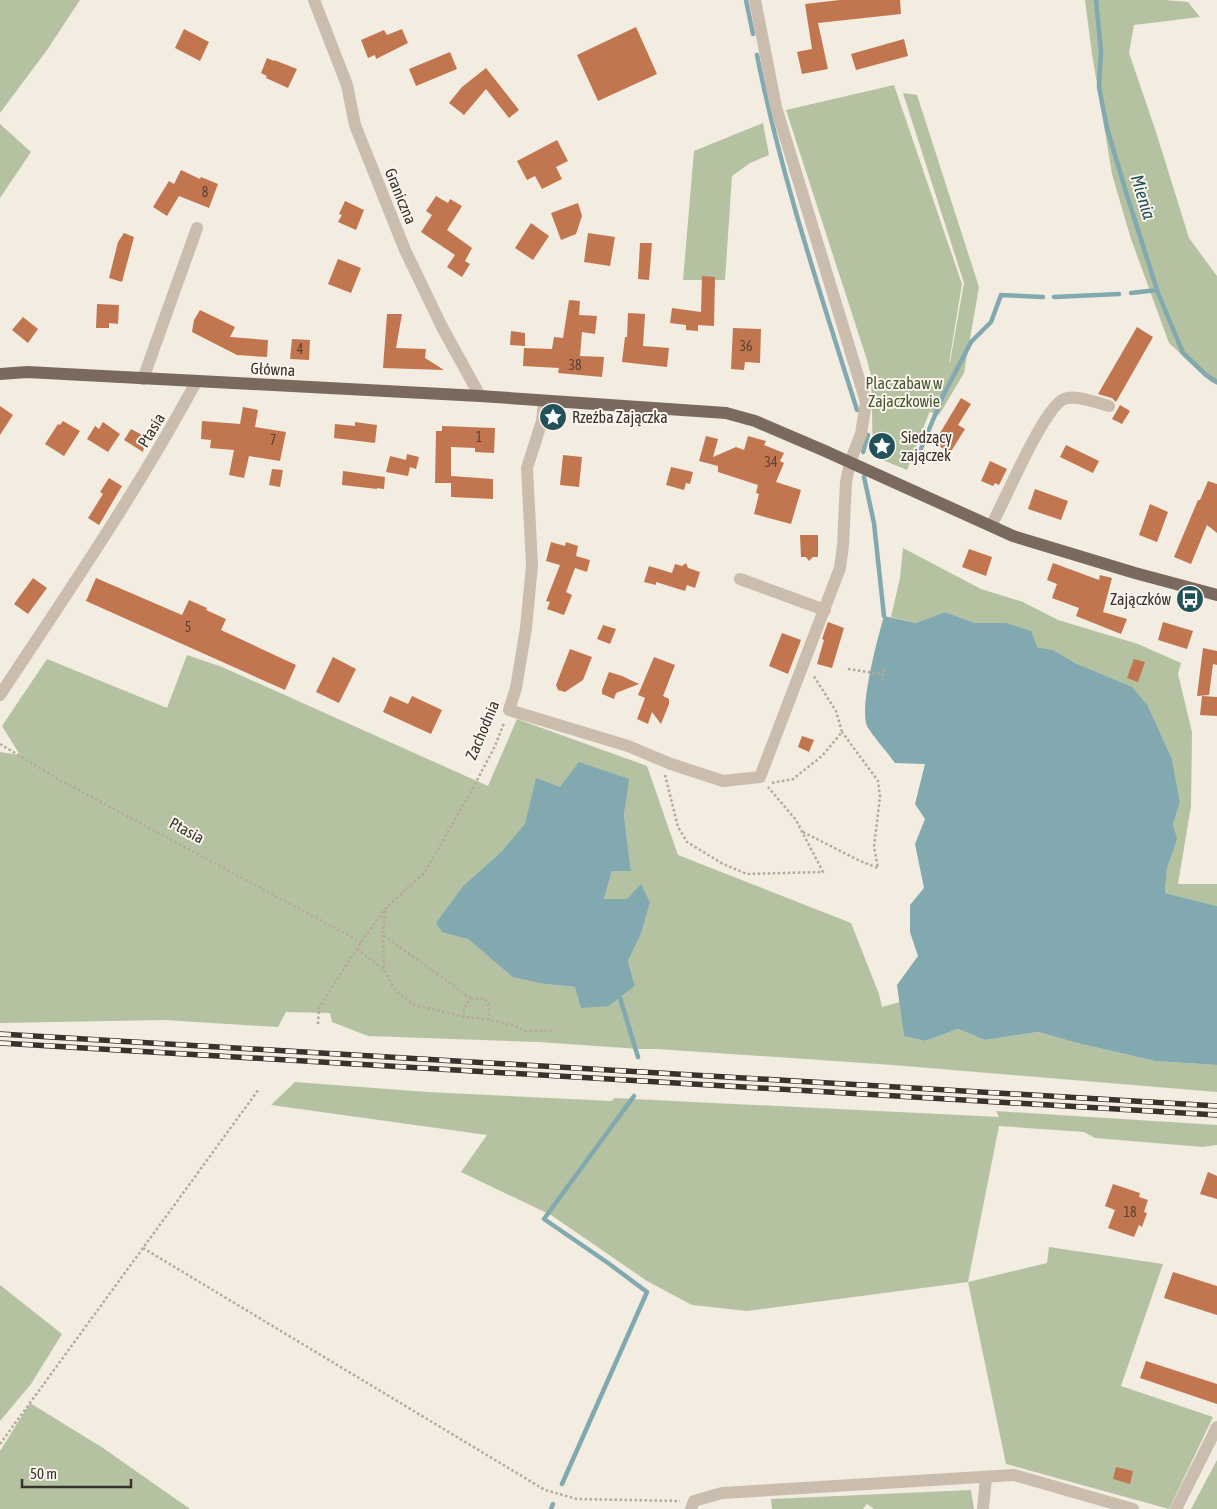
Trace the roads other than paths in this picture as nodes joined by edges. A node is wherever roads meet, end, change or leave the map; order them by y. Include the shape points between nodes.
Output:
1 (314, 0) edge
2 (755, 0) edge
3 (197, 228) dead end
4 (0, 374) edge
5 (143, 379) junction
6 (196, 382) junction
7 (480, 396) junction
8 (544, 400) junction
9 (1109, 406) dead end
10 (850, 462) junction
11 (992, 526) junction
12 (740, 579) dead end
13 (1217, 595) edge
14 (825, 610) junction
15 (0, 694) edge
16 (1217, 1427) edge
17 (986, 1477) junction
18 (693, 1505) edge
19 (983, 1509) edge
20 (1133, 1509) edge
21 (1176, 1509) edge

1 - 7 street, Graniczna via 347,85 355,125 405,250
2 - 10 street via 776,107 866,402 861,434
3 - 5 street
4 - 5 main road, Główna via 27,372
5 - 6 main road, Główna
6 - 7 main road, Główna
6 - 15 street, Ptasia via 102,540
7 - 8 main road, Główna
8 - 10 main road, Główna via 726,413 755,421
8 - 14 street, Zachodnia via 542,421 527,468 532,565 526,628 509,710 628,746 723,780 760,777
9 - 11 street via 1076,398 1063,399 1050,412
10 - 11 main road, Główna
10 - 14 street via 840,568
11 - 13 main road, Główna via 1013,536
12 - 14 street
16 - 21 street
17 - 18 street via 722,1492
17 - 19 street
17 - 20 street via 1014,1475

